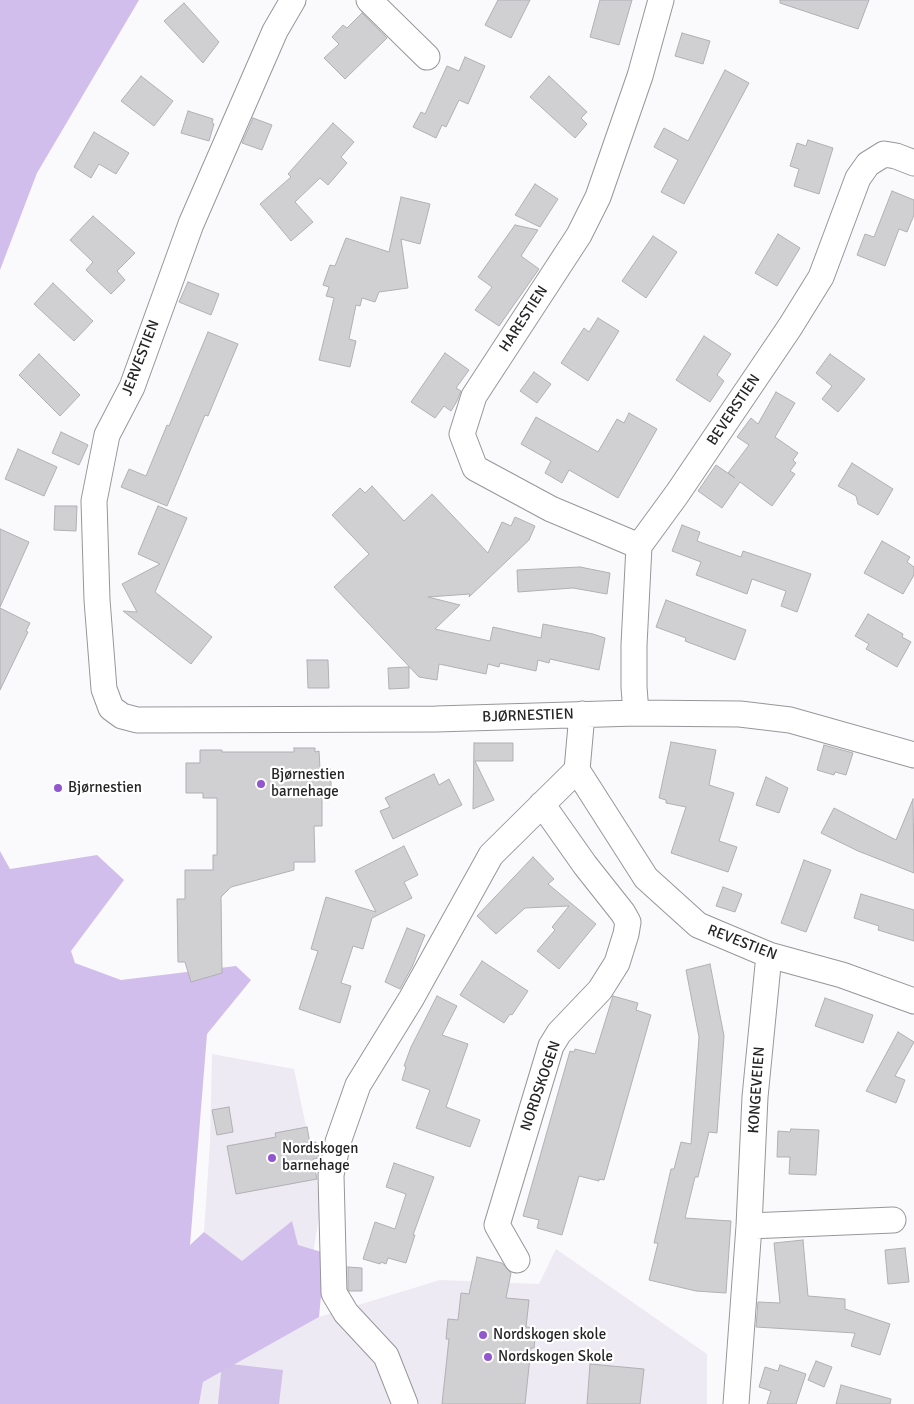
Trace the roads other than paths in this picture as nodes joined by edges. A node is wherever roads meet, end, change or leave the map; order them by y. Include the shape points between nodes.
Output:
1 (293, 0) edge
2 (369, 0) edge
3 (661, 0) edge
4 (426, 57) dead end
5 (914, 163) edge
6 (639, 546) junction
7 (636, 713) junction
8 (582, 714) junction
9 (137, 720) joint
10 (914, 755) edge
11 (577, 770) junction
12 (542, 804) junction
13 (769, 955) junction
14 (914, 1001) edge
15 (345, 1122) junction
16 (348, 1199) dead end
17 (893, 1220) dead end
18 (749, 1226) junction
19 (516, 1260) dead end
20 (405, 1404) edge
21 (736, 1404) edge

1 - 9 street, JERVESTIEN via 274,31 191,224 132,387 107,435 94,501 104,689 111,708 122,716
2 - 4 street
3 - 6 street, HARESTIEN via 640,76 598,197 579,235 474,396 462,434 475,468 551,509
5 - 6 street, BEVERSTIEN via 884,154 868,164 858,178 821,277 785,335
6 - 7 street via 634,645
7 - 8 street, BJØRNESTIEN
7 - 10 street, BJØRNESTIEN via 740,714 790,720
8 - 9 street, BJØRNESTIEN
8 - 11 street
11 - 12 street
11 - 13 street, REVESTIEN via 646,878 698,925
12 - 15 street via 490,855 412,999 358,1085
12 - 19 street, NORDSKOGEN via 628,922 617,963 600,990 559,1032 551,1046 497,1225
13 - 14 street, REVESTIEN via 842,975
13 - 18 street, KONGEVEIEN via 755,1097
15 - 16 street
15 - 20 street via 331,1175 334,1293 346,1313 386,1356
17 - 18 street
18 - 21 street, KONGEVEIEN

